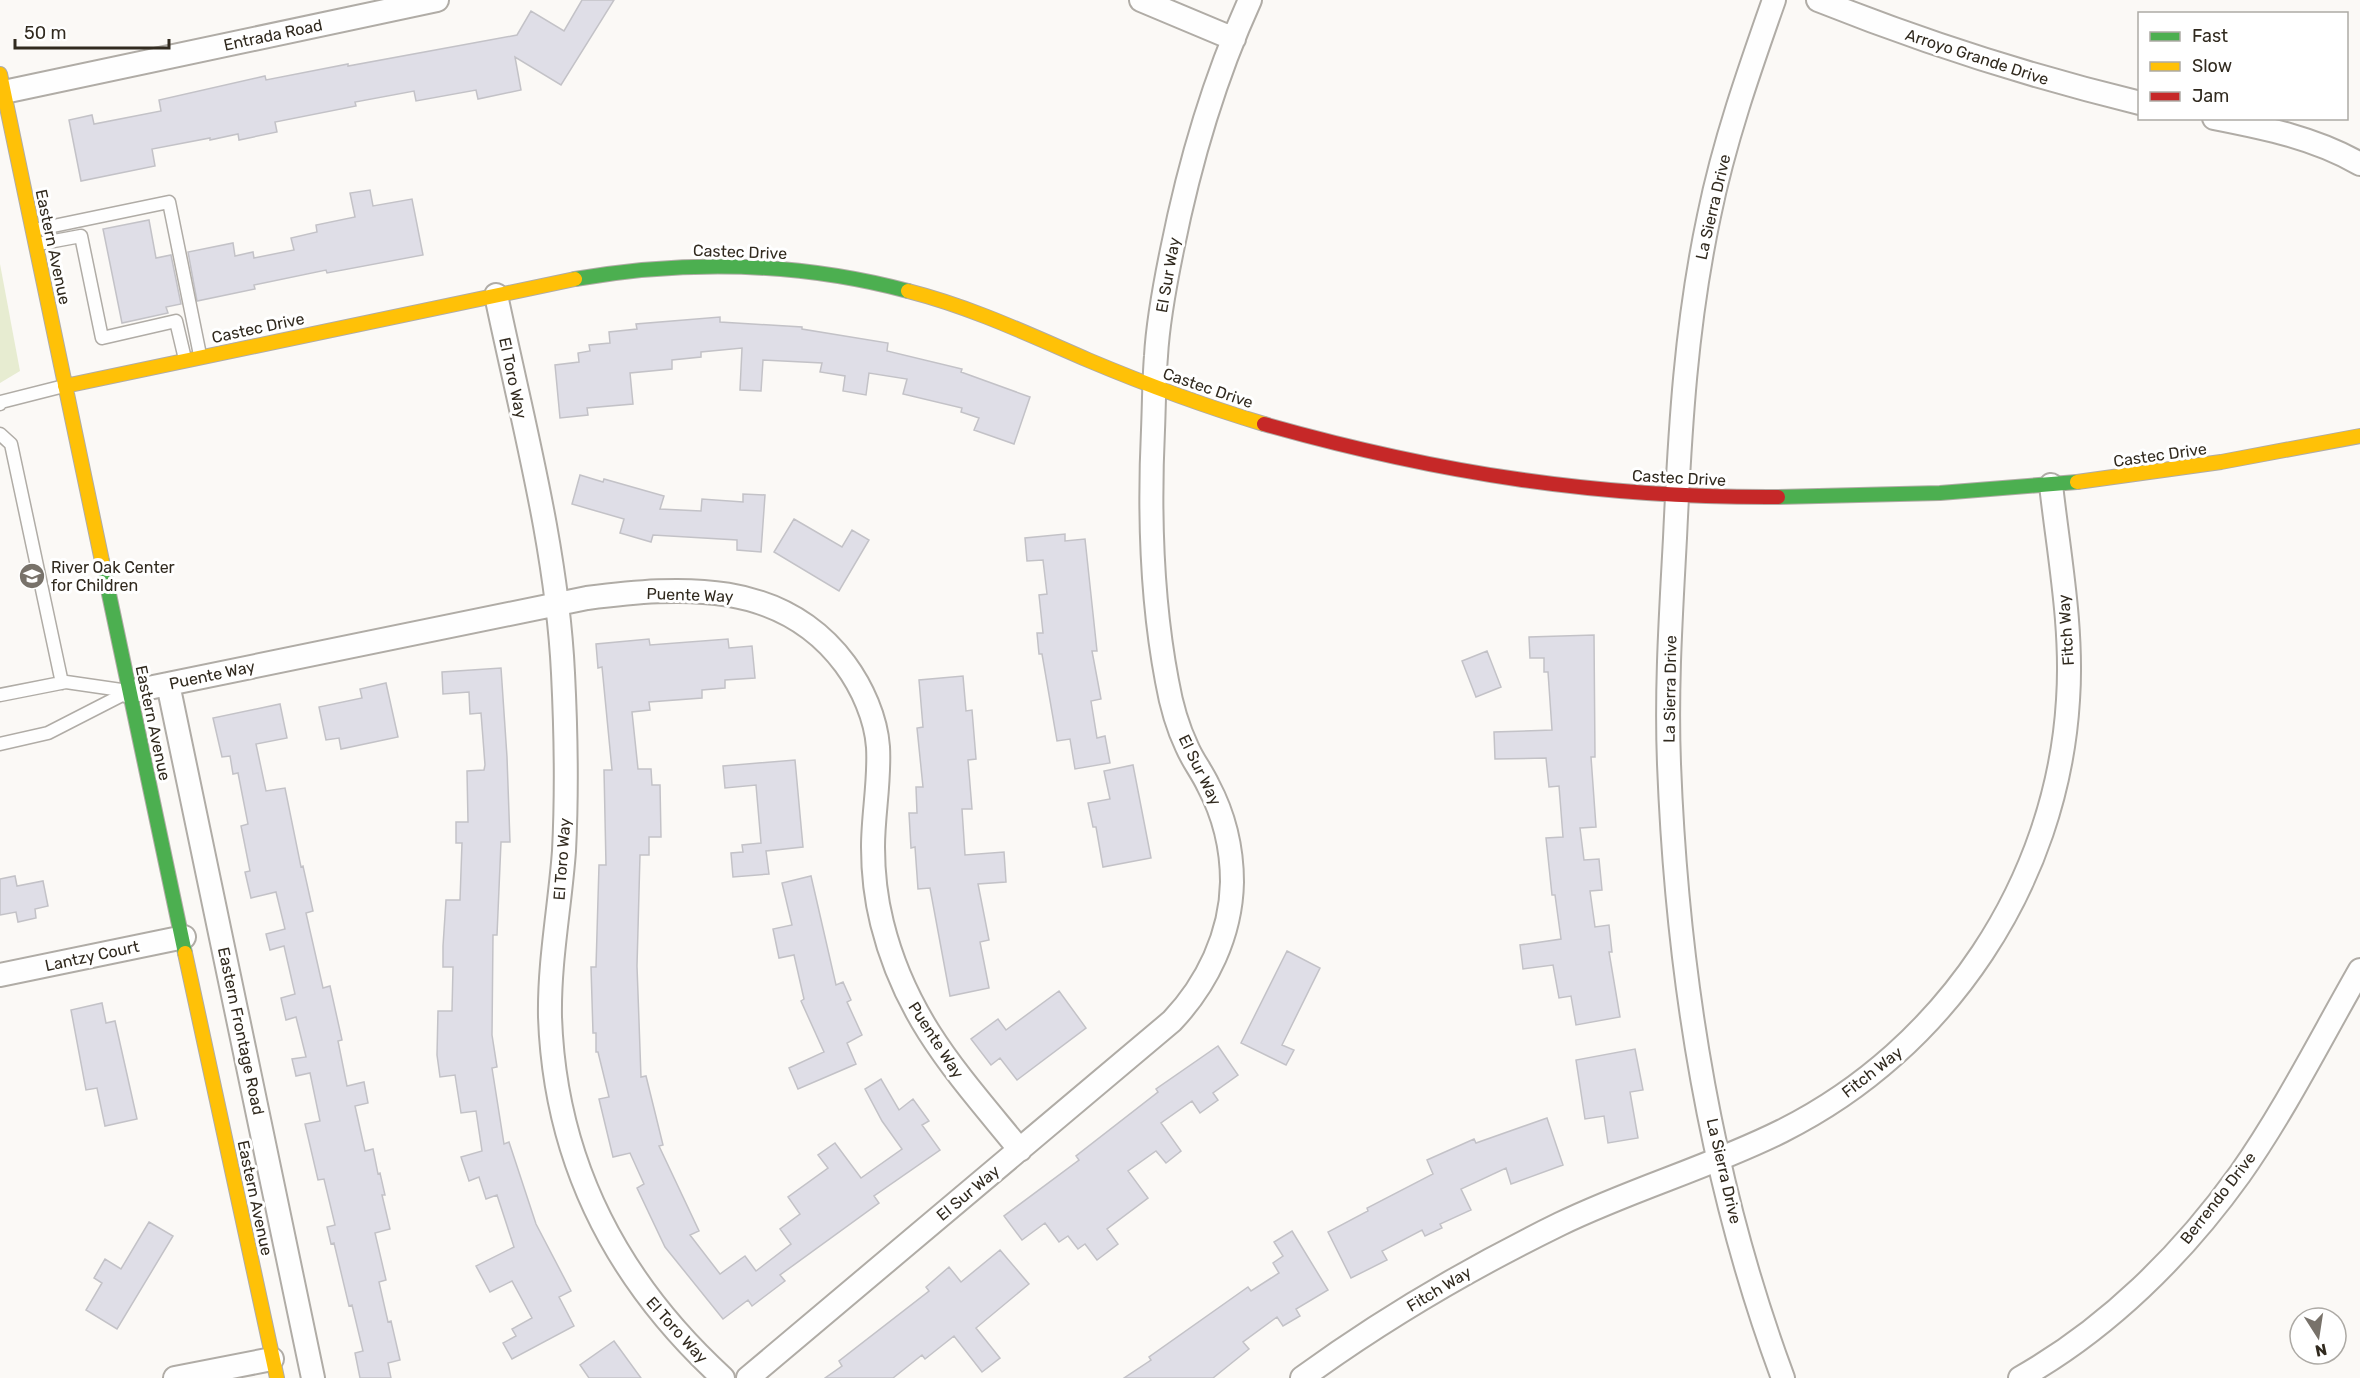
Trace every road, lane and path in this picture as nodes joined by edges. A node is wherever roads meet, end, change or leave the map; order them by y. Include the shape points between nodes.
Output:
1 (437, 0) edge
2 (1141, 0) edge
3 (1250, 0) edge
4 (1774, 0) edge
5 (1818, 0) edge
6 (1234, 39) junction
7 (2, 83) edge
8 (2138, 103) edge
9 (2224, 120) edge
10 (2360, 164) edge
11 (33, 230) junction
12 (36, 244) junction
13 (496, 296) junction
14 (201, 357) junction
15 (185, 360) junction
16 (65, 386) junction
17 (1155, 387) junction
18 (0, 404) edge
19 (0, 434) edge
20 (2360, 436) edge
21 (2051, 485) junction
22 (1677, 495) junction
23 (557, 604) junction
24 (62, 683) junction
25 (168, 684) junction
26 (129, 692) junction
27 (0, 695) edge
28 (0, 744) edge
29 (184, 937) junction
30 (2360, 970) edge
31 (0, 975) edge
32 (1020, 1150) junction
33 (1719, 1158) junction
34 (274, 1368) edge
35 (175, 1378) edge
36 (313, 1378) edge
37 (723, 1378) edge
38 (748, 1378) edge
39 (1302, 1378) edge
40 (1784, 1378) edge
41 (2020, 1378) edge

1 - 7 street, Entrada Road
2 - 6 street
3 - 6 street, El Sur Way
4 - 22 street, La Sierra Drive via 1709,213 1683,377
5 - 8 street, Arroyo Grande Drive via 1997,65
6 - 17 street, El Sur Way via 1204,122 1182,202 1165,284
7 - 11 street, Eastern Avenue
9 - 10 street via 2319,144
11 - 12 street, Eastern Avenue
11 - 14 lane via 169,202
12 - 15 lane via 81,237 102,338 176,321
12 - 16 street, Eastern Avenue
13 - 14 street, Castec Drive
13 - 17 street, Castec Drive via 652,268 785,269 838,276 891,286 972,311
13 - 23 street, El Toro Way
14 - 15 street, Castec Drive
15 - 16 street, Castec Drive
16 - 18 lane
16 - 26 street, Eastern Avenue
17 - 22 street, Castec Drive via 1256,422 1423,465 1584,488
17 - 32 street, El Sur Way via 1150,499 1157,622 1175,716 1222,816 1230,850 1231,899 1212,966 1183,1009
19 - 24 lane via 11,444
20 - 21 street, Castec Drive via 2211,465
21 - 22 street, Castec Drive via 1845,497
21 - 33 street, Fitch Way via 2069,651 2065,735 2040,840 2011,906 1952,997 1875,1072 1831,1104 1783,1131
22 - 33 street, La Sierra Drive via 1669,673 1674,865 1692,1016
23 - 25 street, Puente Way
23 - 32 street, Puente Way via 627,593 730,594 774,606 801,621 835,651 862,693 875,731 875,876 892,957 914,1009 943,1057
23 - 37 street, El Toro Way via 567,761 564,852 550,1015 562,1115 591,1201 618,1255 679,1336
24 - 26 lane
24 - 27 lane
25 - 26 street, Puente Way
25 - 36 street, Eastern Frontage Road
26 - 28 lane via 48,733
26 - 29 street, Eastern Avenue
29 - 31 street, Lantzy Court
29 - 34 street, Eastern Avenue
30 - 41 street, Berrendo Drive via 2268,1131 2208,1215 2167,1261 2099,1324
32 - 38 street, El Sur Way
33 - 39 street, Fitch Way via 1561,1224 1482,1264
33 - 40 street, La Sierra Drive via 1741,1245
34 - 35 street

